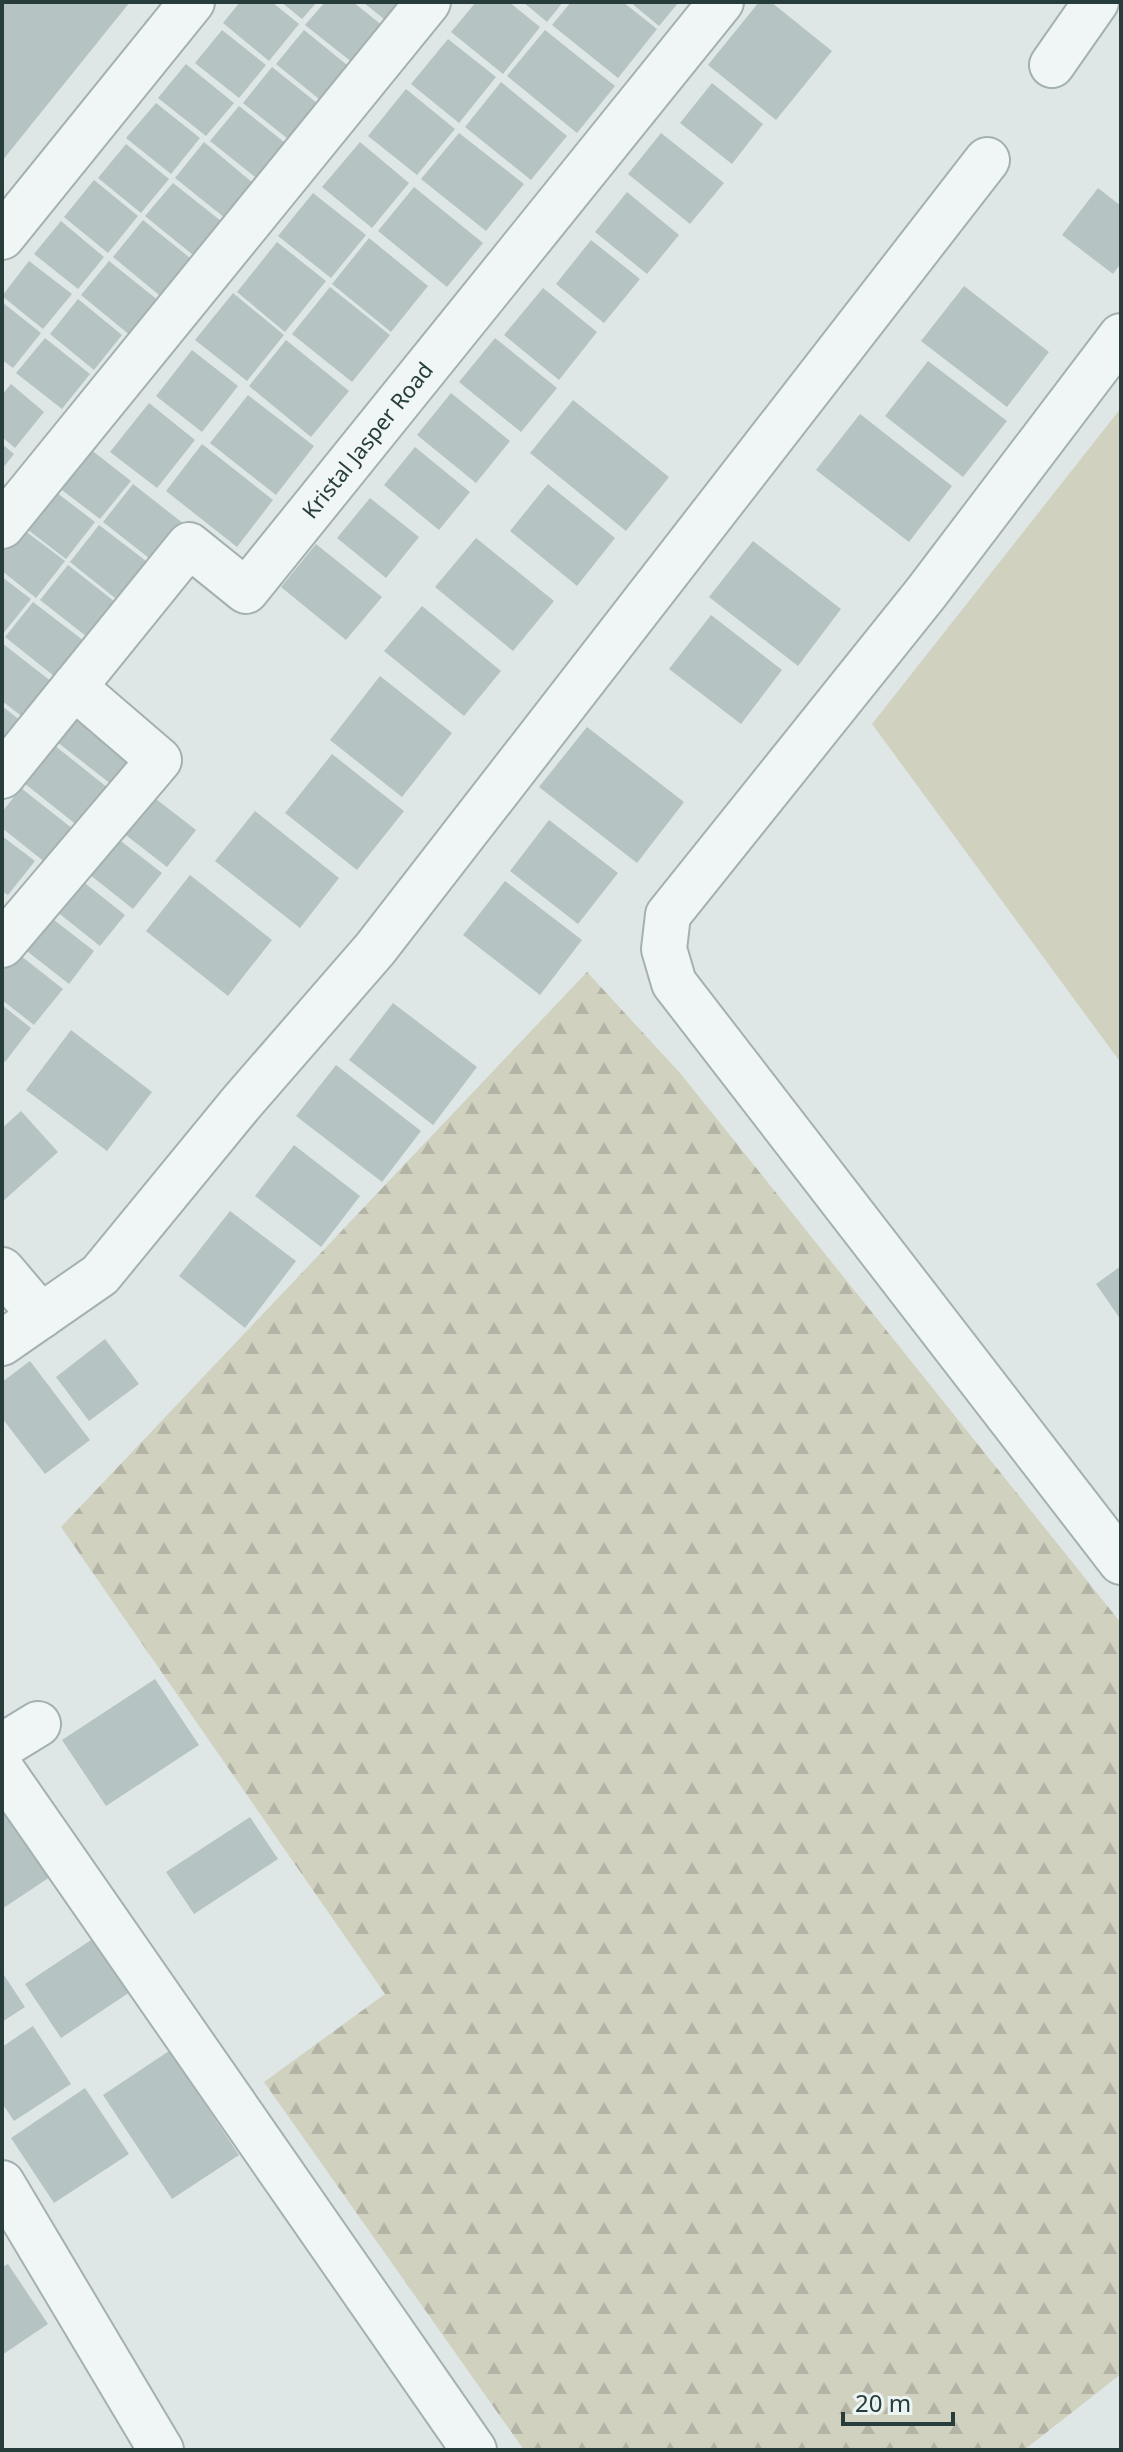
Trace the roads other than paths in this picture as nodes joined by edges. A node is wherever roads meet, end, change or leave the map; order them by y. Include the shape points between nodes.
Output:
1 (192, 2) edge
2 (428, 2) edge
3 (721, 2) edge
4 (1096, 2) edge
5 (1052, 65) dead end
6 (987, 160) dead end
7 (2, 237) edge
8 (1121, 336) edge
9 (2, 526) edge
10 (74, 687) junction
11 (2, 776) edge
12 (2, 945) edge
13 (2, 1270) edge
14 (41, 1316) junction
15 (2, 1343) edge
16 (1121, 1562) edge
17 (2, 1770) edge
18 (2, 2183) edge
19 (161, 2450) edge
20 (474, 2450) edge

1 - 7 street
2 - 9 street
3 - 10 street, Kristal Jasper Road via 246,591 189,545
4 - 5 street
6 - 14 street via 375,949 100,1275
8 - 16 street via 926,593 668,915 664,949 674,983
10 - 11 street, Kristal Jasper Road
10 - 12 street via 159,760
13 - 14 street
14 - 15 street
17 - 20 street
18 - 19 street

